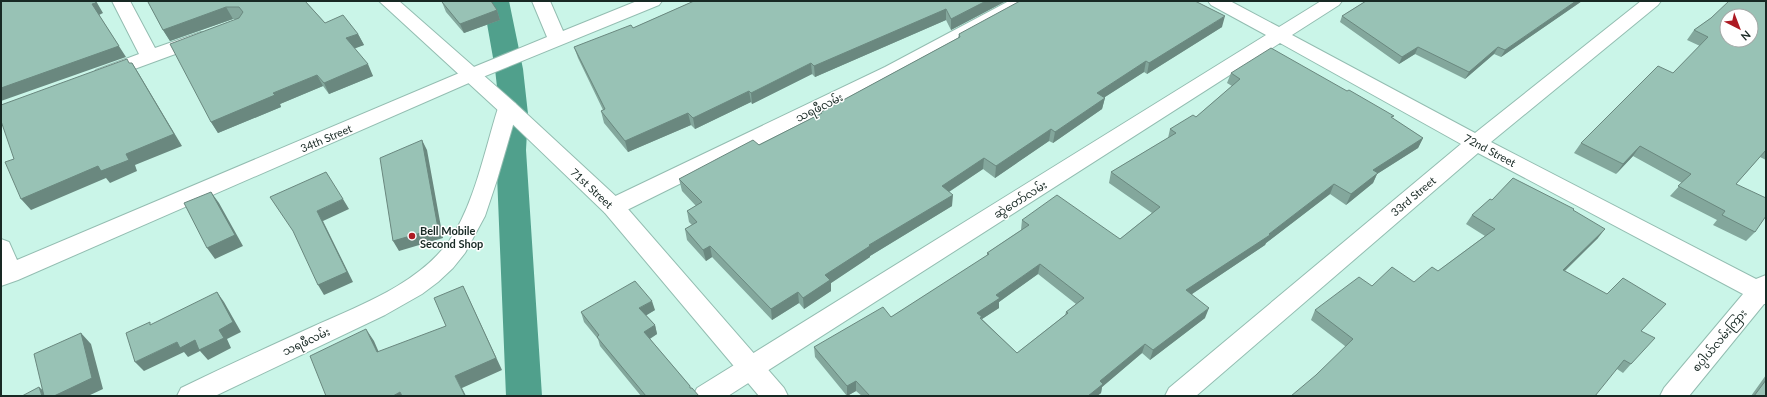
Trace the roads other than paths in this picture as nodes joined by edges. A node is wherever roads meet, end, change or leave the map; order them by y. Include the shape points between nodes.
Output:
1 (121, 1) edge
2 (388, 1) edge
3 (541, 1) edge
4 (653, 1) edge
5 (1022, 1) edge
6 (1217, 1) edge
7 (1333, 1) edge
8 (1652, 1) edge
9 (997, 6) edge
10 (217, 32) edge
11 (1279, 35) junction
12 (551, 42) junction
13 (150, 57) junction
14 (471, 75) junction
15 (83, 81) edge
16 (509, 109) junction
17 (1476, 143) junction
18 (613, 207) junction
19 (1, 248) edge
20 (5, 276) edge
21 (1764, 290) edge
22 (751, 369) junction
23 (190, 396) edge
24 (706, 396) edge
25 (775, 396) edge
26 (1178, 396) edge
27 (1673, 396) edge

1 - 13 street
2 - 14 street, 71st Street
3 - 12 street
4 - 12 street, 34th Street
5 - 9 street, သရဖီလမ်း
6 - 11 street, 72nd Street
7 - 11 street, ဆွဲတော်လမ်း
8 - 17 street, 33rd Street
9 - 18 street, သရဖီလမ်း via 892,71
10 - 13 street
11 - 17 street, 72nd Street
11 - 22 street, ဆွဲတော်လမ်း
12 - 14 street, 34th Street
13 - 15 street
14 - 16 street, 71st Street
14 - 20 street, 34th Street
16 - 18 street, 71st Street
16 - 23 street, သရဖီလမ်း via 473,220 444,263 420,284 380,306
17 - 21 street, 72nd Street
17 - 26 street, 33rd Street
18 - 22 street, 71st Street
19 - 20 street
21 - 27 street, စပ္ပါယ်လမ်းကြား
22 - 24 street, ဆွဲတော်လမ်း
22 - 25 street, 71st Street

